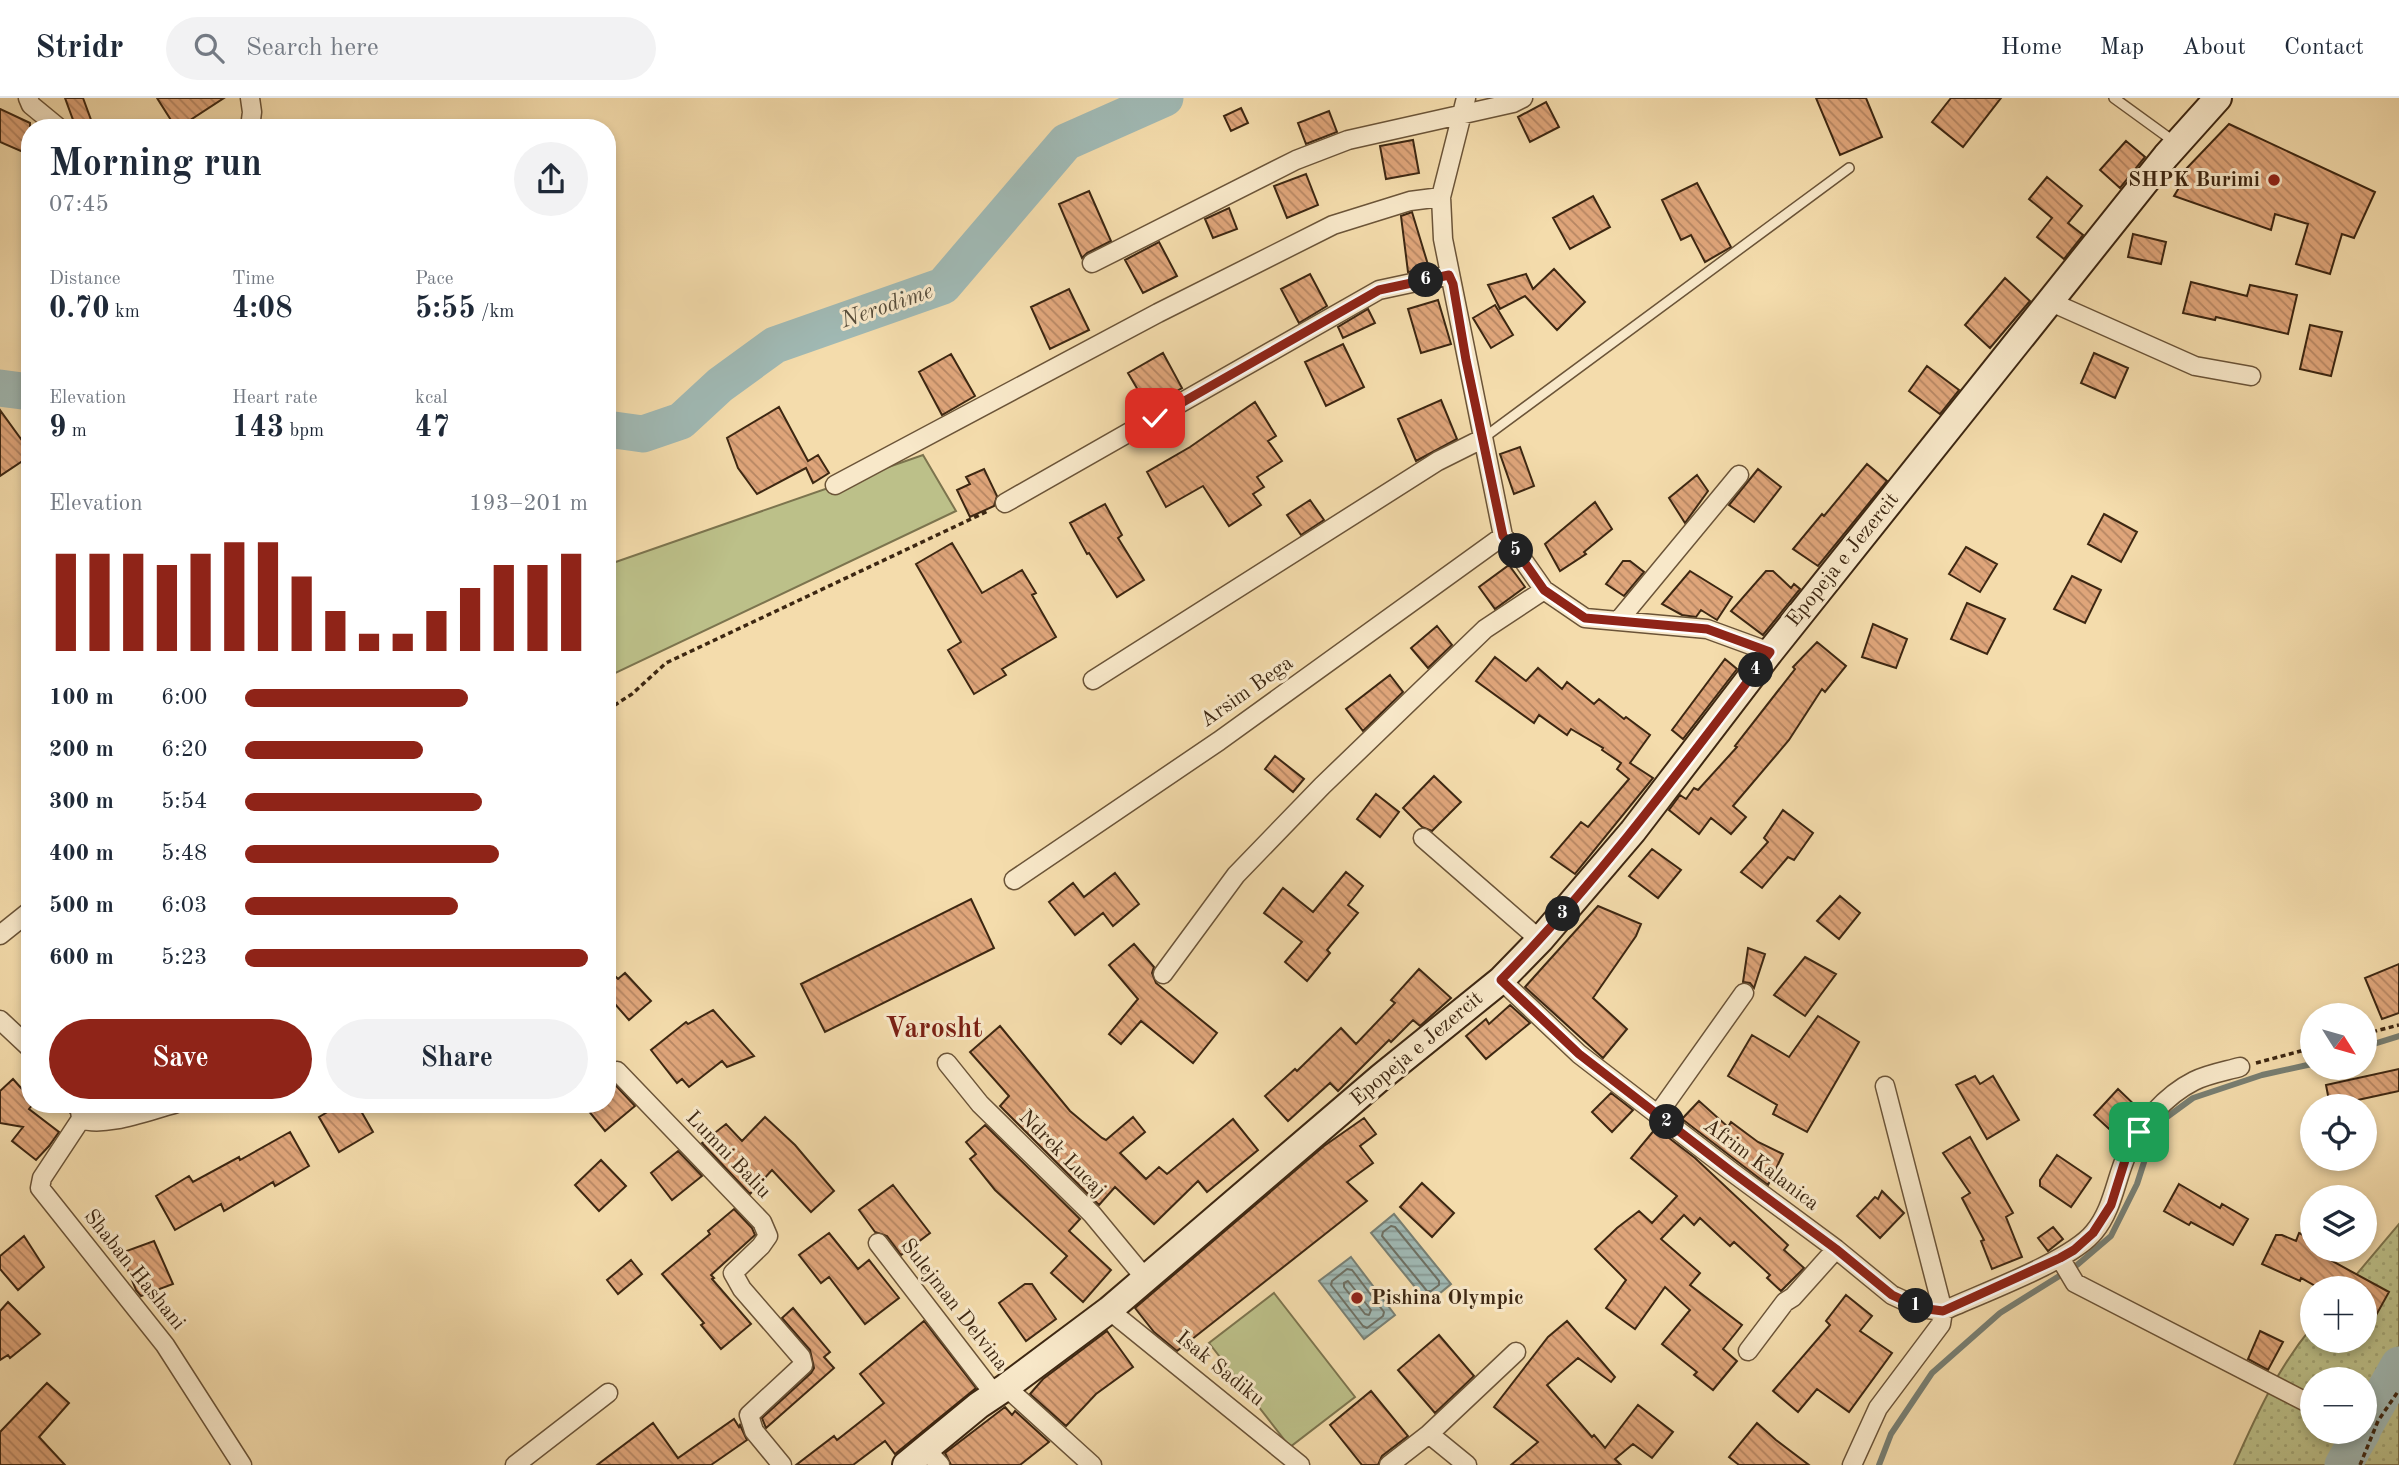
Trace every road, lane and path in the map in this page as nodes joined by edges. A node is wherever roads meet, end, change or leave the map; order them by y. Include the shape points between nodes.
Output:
1 (28, 98) edge
2 (250, 98) edge
3 (1523, 98) edge
4 (2114, 98) edge
5 (2218, 98) edge
6 (1464, 106) edge
7 (48, 119) edge
8 (251, 119) edge
9 (2177, 144) junction
10 (1849, 168) dead end
11 (1441, 197) junction
12 (1092, 263) dead end
13 (1449, 275) junction
14 (2051, 302) junction
15 (2251, 376) dead end
16 (1482, 439) junction
17 (1739, 475) dead end
18 (835, 485) dead end
19 (1005, 503) joint
20 (1503, 536) junction
21 (1544, 590) junction
22 (1619, 620) junction
23 (1770, 652) junction
24 (1093, 680) dead end
25 (616, 704) edge
26 (1423, 838) dead end
27 (1014, 880) dead end
28 (21, 918) edge
29 (0, 935) edge
30 (1540, 940) junction
31 (1163, 974) dead end
32 (1501, 980) junction
33 (1744, 993) dead end
34 (0, 1020) edge
35 (2399, 1025) edge
36 (2377, 1031) edge
37 (21, 1040) edge
38 (2300, 1051) edge
39 (947, 1063) dead end
40 (2240, 1067) joint
41 (617, 1071) dead end
42 (1885, 1086) dead end
43 (77, 1113) edge
44 (79, 1113) edge
45 (139, 1113) edge
46 (1658, 1114) junction
47 (878, 1243) dead end
48 (1836, 1249) junction
49 (2063, 1262) junction
50 (1145, 1278) junction
51 (1109, 1310) junction
52 (1943, 1311) junction
53 (1748, 1351) dead end
54 (1516, 1352) dead end
55 (2399, 1390) edge
56 (1001, 1391) junction
57 (608, 1393) dead end
58 (2300, 1399) edge
59 (1429, 1434) junction
60 (924, 1460) edge
61 (242, 1465) edge
62 (516, 1465) edge
63 (782, 1465) edge
64 (1092, 1465) edge
65 (1300, 1465) edge
66 (1388, 1465) edge
67 (1467, 1465) edge
68 (1852, 1465) edge
69 (2360, 1465) edge

1 - 7 street
2 - 8 street
3 - 6 street via 1513,103
4 - 9 lane
5 - 9 main road, Epopeja e Jezercit
6 - 11 street
6 - 12 street via 1296,160
9 - 14 main road, Epopeja e Jezercit
10 - 16 lane
11 - 13 street
11 - 18 street via 1410,201 1333,225
13 - 16 street
13 - 19 street via 1379,290
14 - 15 street via 2195,366
14 - 23 main road, Epopeja e Jezercit
16 - 20 street
16 - 24 street via 1438,461
17 - 22 street
19 - 25 path via 666,663
20 - 21 street
20 - 27 street, Arsim Bega
21 - 22 street via 1585,618
21 - 31 street via 1485,629 1322,786 1236,875
22 - 23 street via 1707,629
23 - 30 main road, Epopeja e Jezercit via 1633,831
26 - 30 street
28 - 29 street
30 - 32 main road, Epopeja e Jezercit
32 - 46 street, Afrim Kalanica via 1579,1054
32 - 50 main road, Epopeja e Jezercit
33 - 46 street
34 - 37 street
35 - 36 path
38 - 40 path
39 - 50 street, Ndrek Lucaj via 980,1104 1092,1214
40 - 49 street via 2195,1080 2162,1105 2127,1154 2111,1205 2093,1233
41 - 63 street, Lumni Baliu via 762,1222 768,1236 733,1273 801,1357 803,1365 749,1415 754,1431
42 - 52 street
43 - 61 street, Shaban Hashani via 40,1188 165,1345
44 - 45 street via 89,1123
46 - 48 street, Afrim Kalanica
47 - 56 street, Sulejman Delvina
48 - 52 street, Afrim Kalanica via 1892,1295 1920,1308
48 - 53 street via 1785,1302
49 - 52 street
49 - 58 street via 2075,1283
50 - 51 main road, Epopeja e Jezercit
51 - 56 main road, Epopeja e Jezercit
51 - 65 street, Isak Sadiku
52 - 68 street via 1941,1324 1878,1408
54 - 59 street
55 - 69 path via 2378,1421
56 - 60 main road, Epopeja e Jezercit via 979,1405
56 - 64 street, Sulejman Delvina
57 - 62 street
59 - 66 street
59 - 67 street

